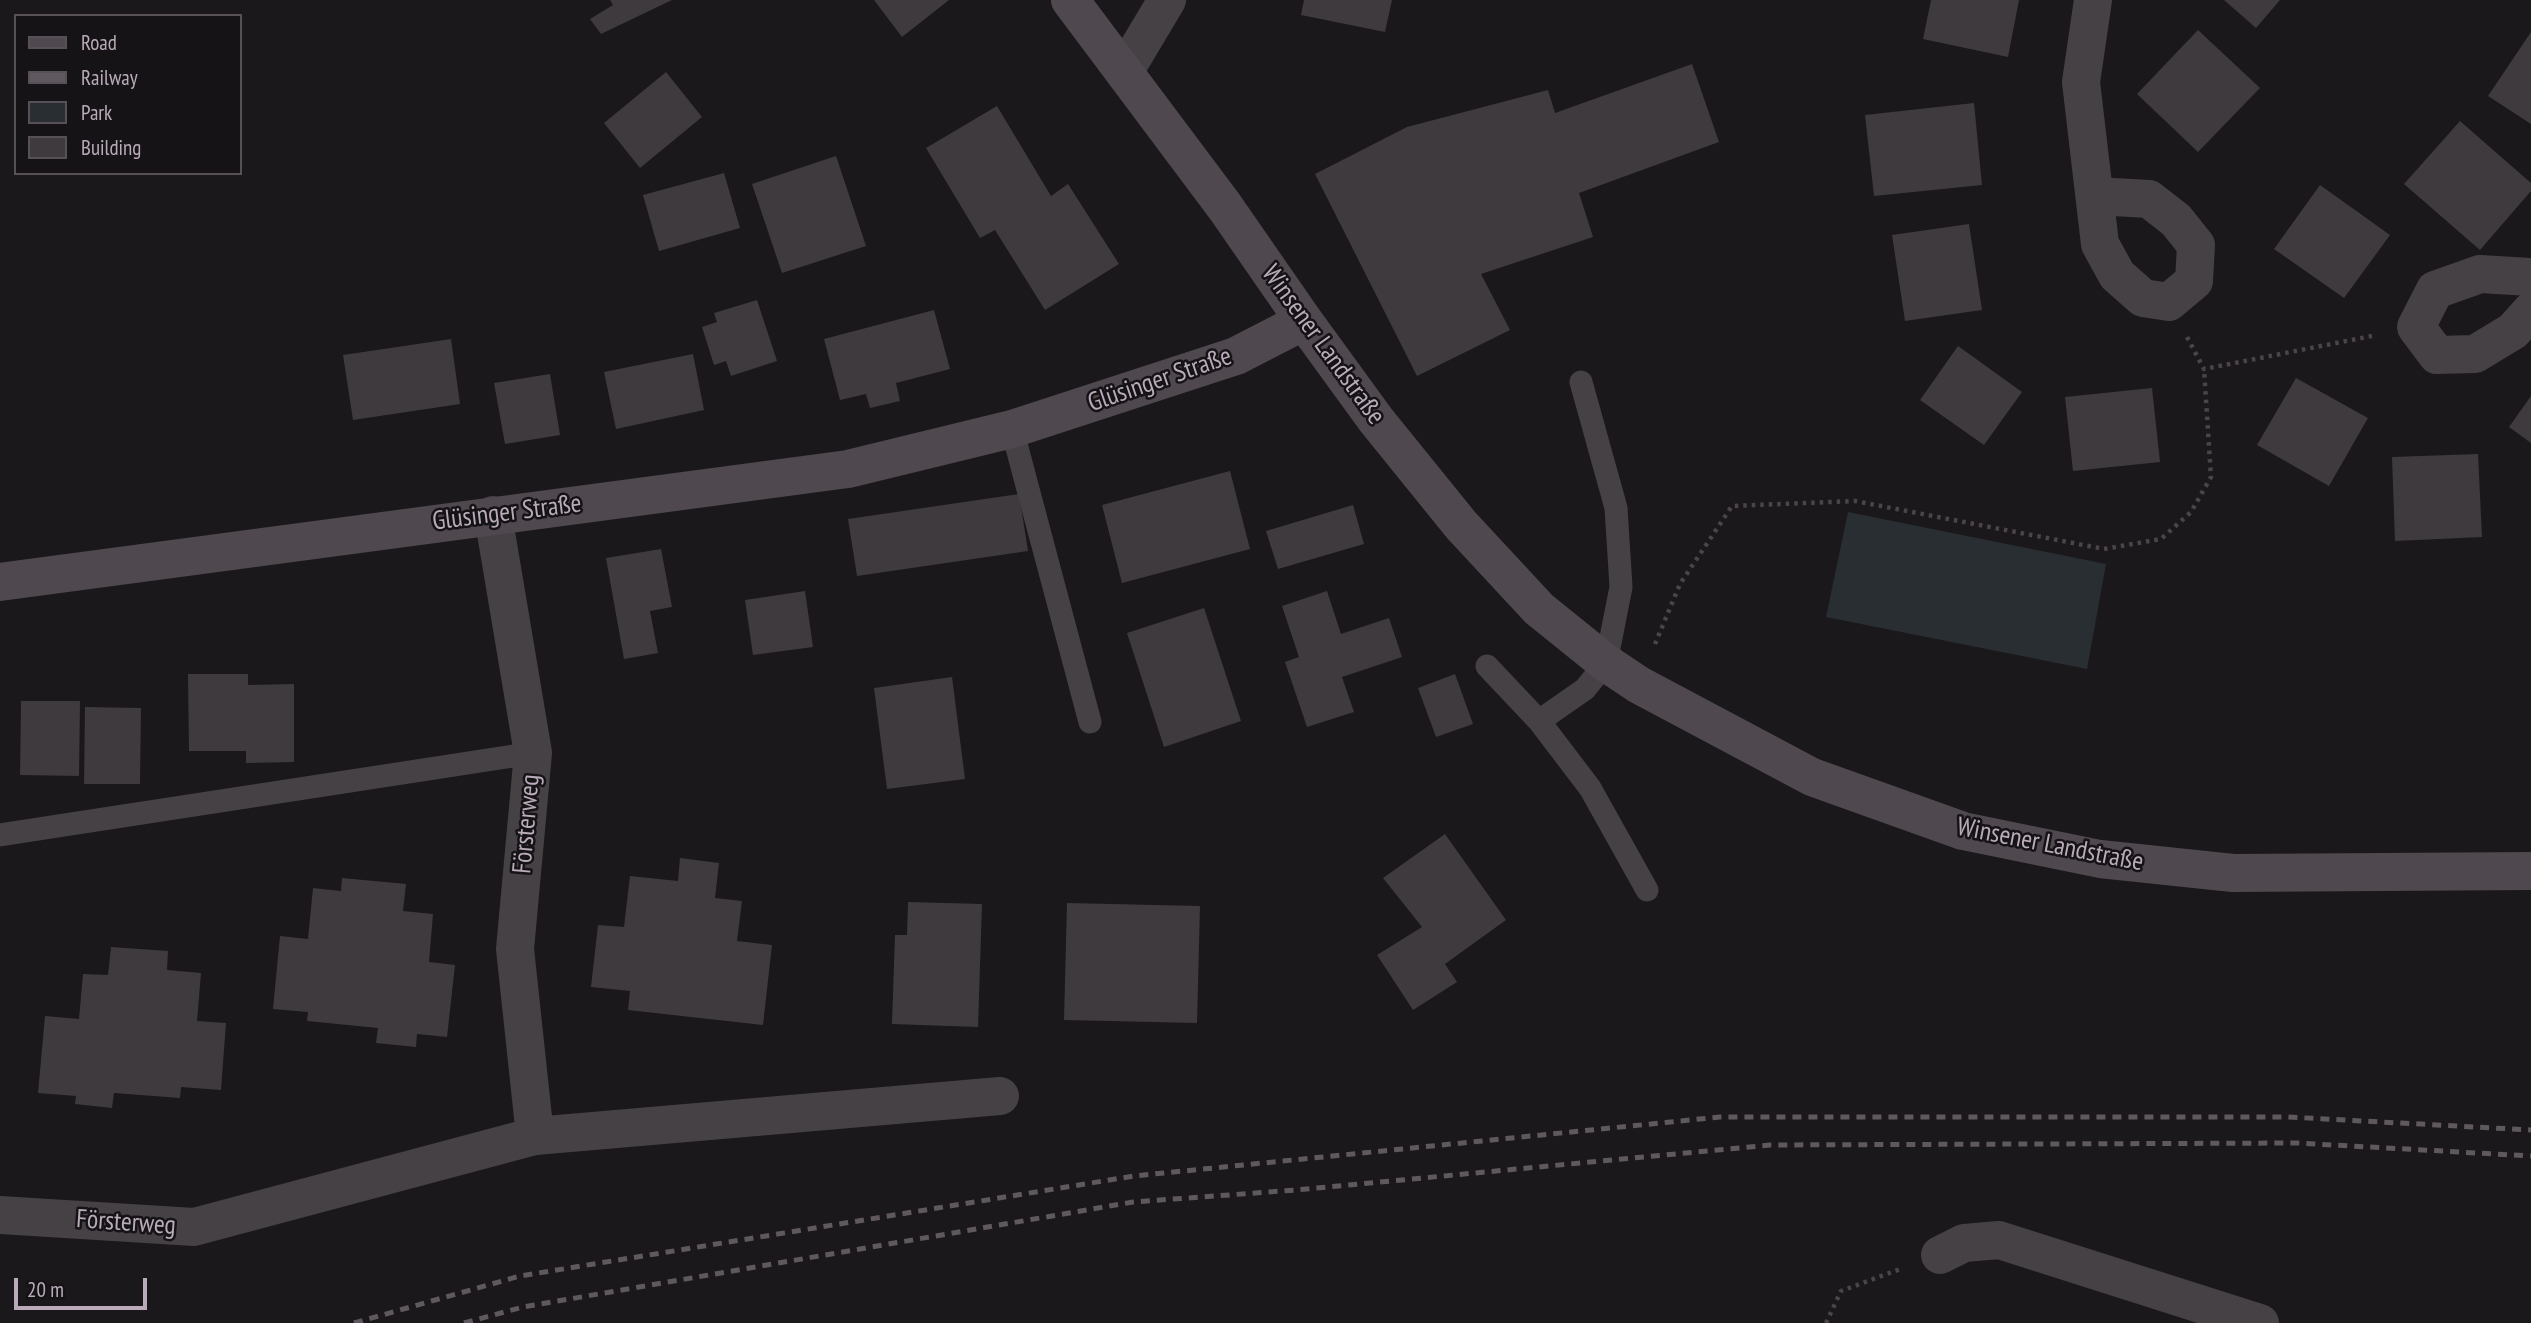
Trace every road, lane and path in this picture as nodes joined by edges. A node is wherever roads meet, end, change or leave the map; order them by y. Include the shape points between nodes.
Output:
1 (1070, 0) edge
2 (1167, 0) edge
3 (2093, 0) edge
4 (1124, 72) junction
5 (2095, 196) junction
6 (2531, 277) edge
7 (2169, 302) junction
8 (2531, 312) edge
9 (1304, 321) junction
10 (2416, 327) junction
11 (2204, 369) junction
12 (1581, 382) dead end
13 (1012, 429) junction
14 (493, 515) junction
15 (0, 582) edge
16 (1606, 663) junction
17 (1487, 667) dead end
18 (1639, 685) junction
19 (1539, 721) junction
20 (1090, 722) dead end
21 (533, 753) junction
22 (0, 835) edge
23 (2531, 871) edge
24 (1647, 890) dead end
25 (1000, 1096) dead end
26 (535, 1136) junction
27 (0, 1215) edge
28 (1940, 1255) joint
29 (1826, 1323) edge
30 (2260, 1323) edge

1 - 4 street, Winsener Landstraße
2 - 4 street
3 - 5 street via 2081,82
4 - 9 street, Winsener Landstraße
5 - 7 street via 2100,244 2117,275 2143,298
5 - 7 street via 2149,200 2176,220 2196,245 2194,281
6 - 10 street via 2480,274 2435,290
7 - 11 path
8 - 10 street via 2513,331 2475,354 2437,355
9 - 13 street, Glüsinger Straße via 1236,356
9 - 16 street, Winsener Landstraße via 1461,525 1539,609
10 - 11 path
11 - 18 path via 2211,477 2191,512 2161,538 2104,549 1855,501 1732,506 1680,584
12 - 16 lane via 1616,508 1621,587
13 - 14 street, Glüsinger Straße via 848,469
13 - 20 lane
14 - 15 street, Glüsinger Straße
14 - 21 street, Försterweg
16 - 18 street, Winsener Landstraße
16 - 19 lane via 1585,689
17 - 19 lane
18 - 23 street, Winsener Landstraße via 1812,777 1991,837 2100,859 2233,873
19 - 24 lane via 1590,788
21 - 22 lane
21 - 26 street, Försterweg via 515,949
25 - 26 street, Försterweg
26 - 27 street, Försterweg via 194,1227
28 - 29 path via 1841,1291
28 - 30 street via 1964,1243 1999,1240

